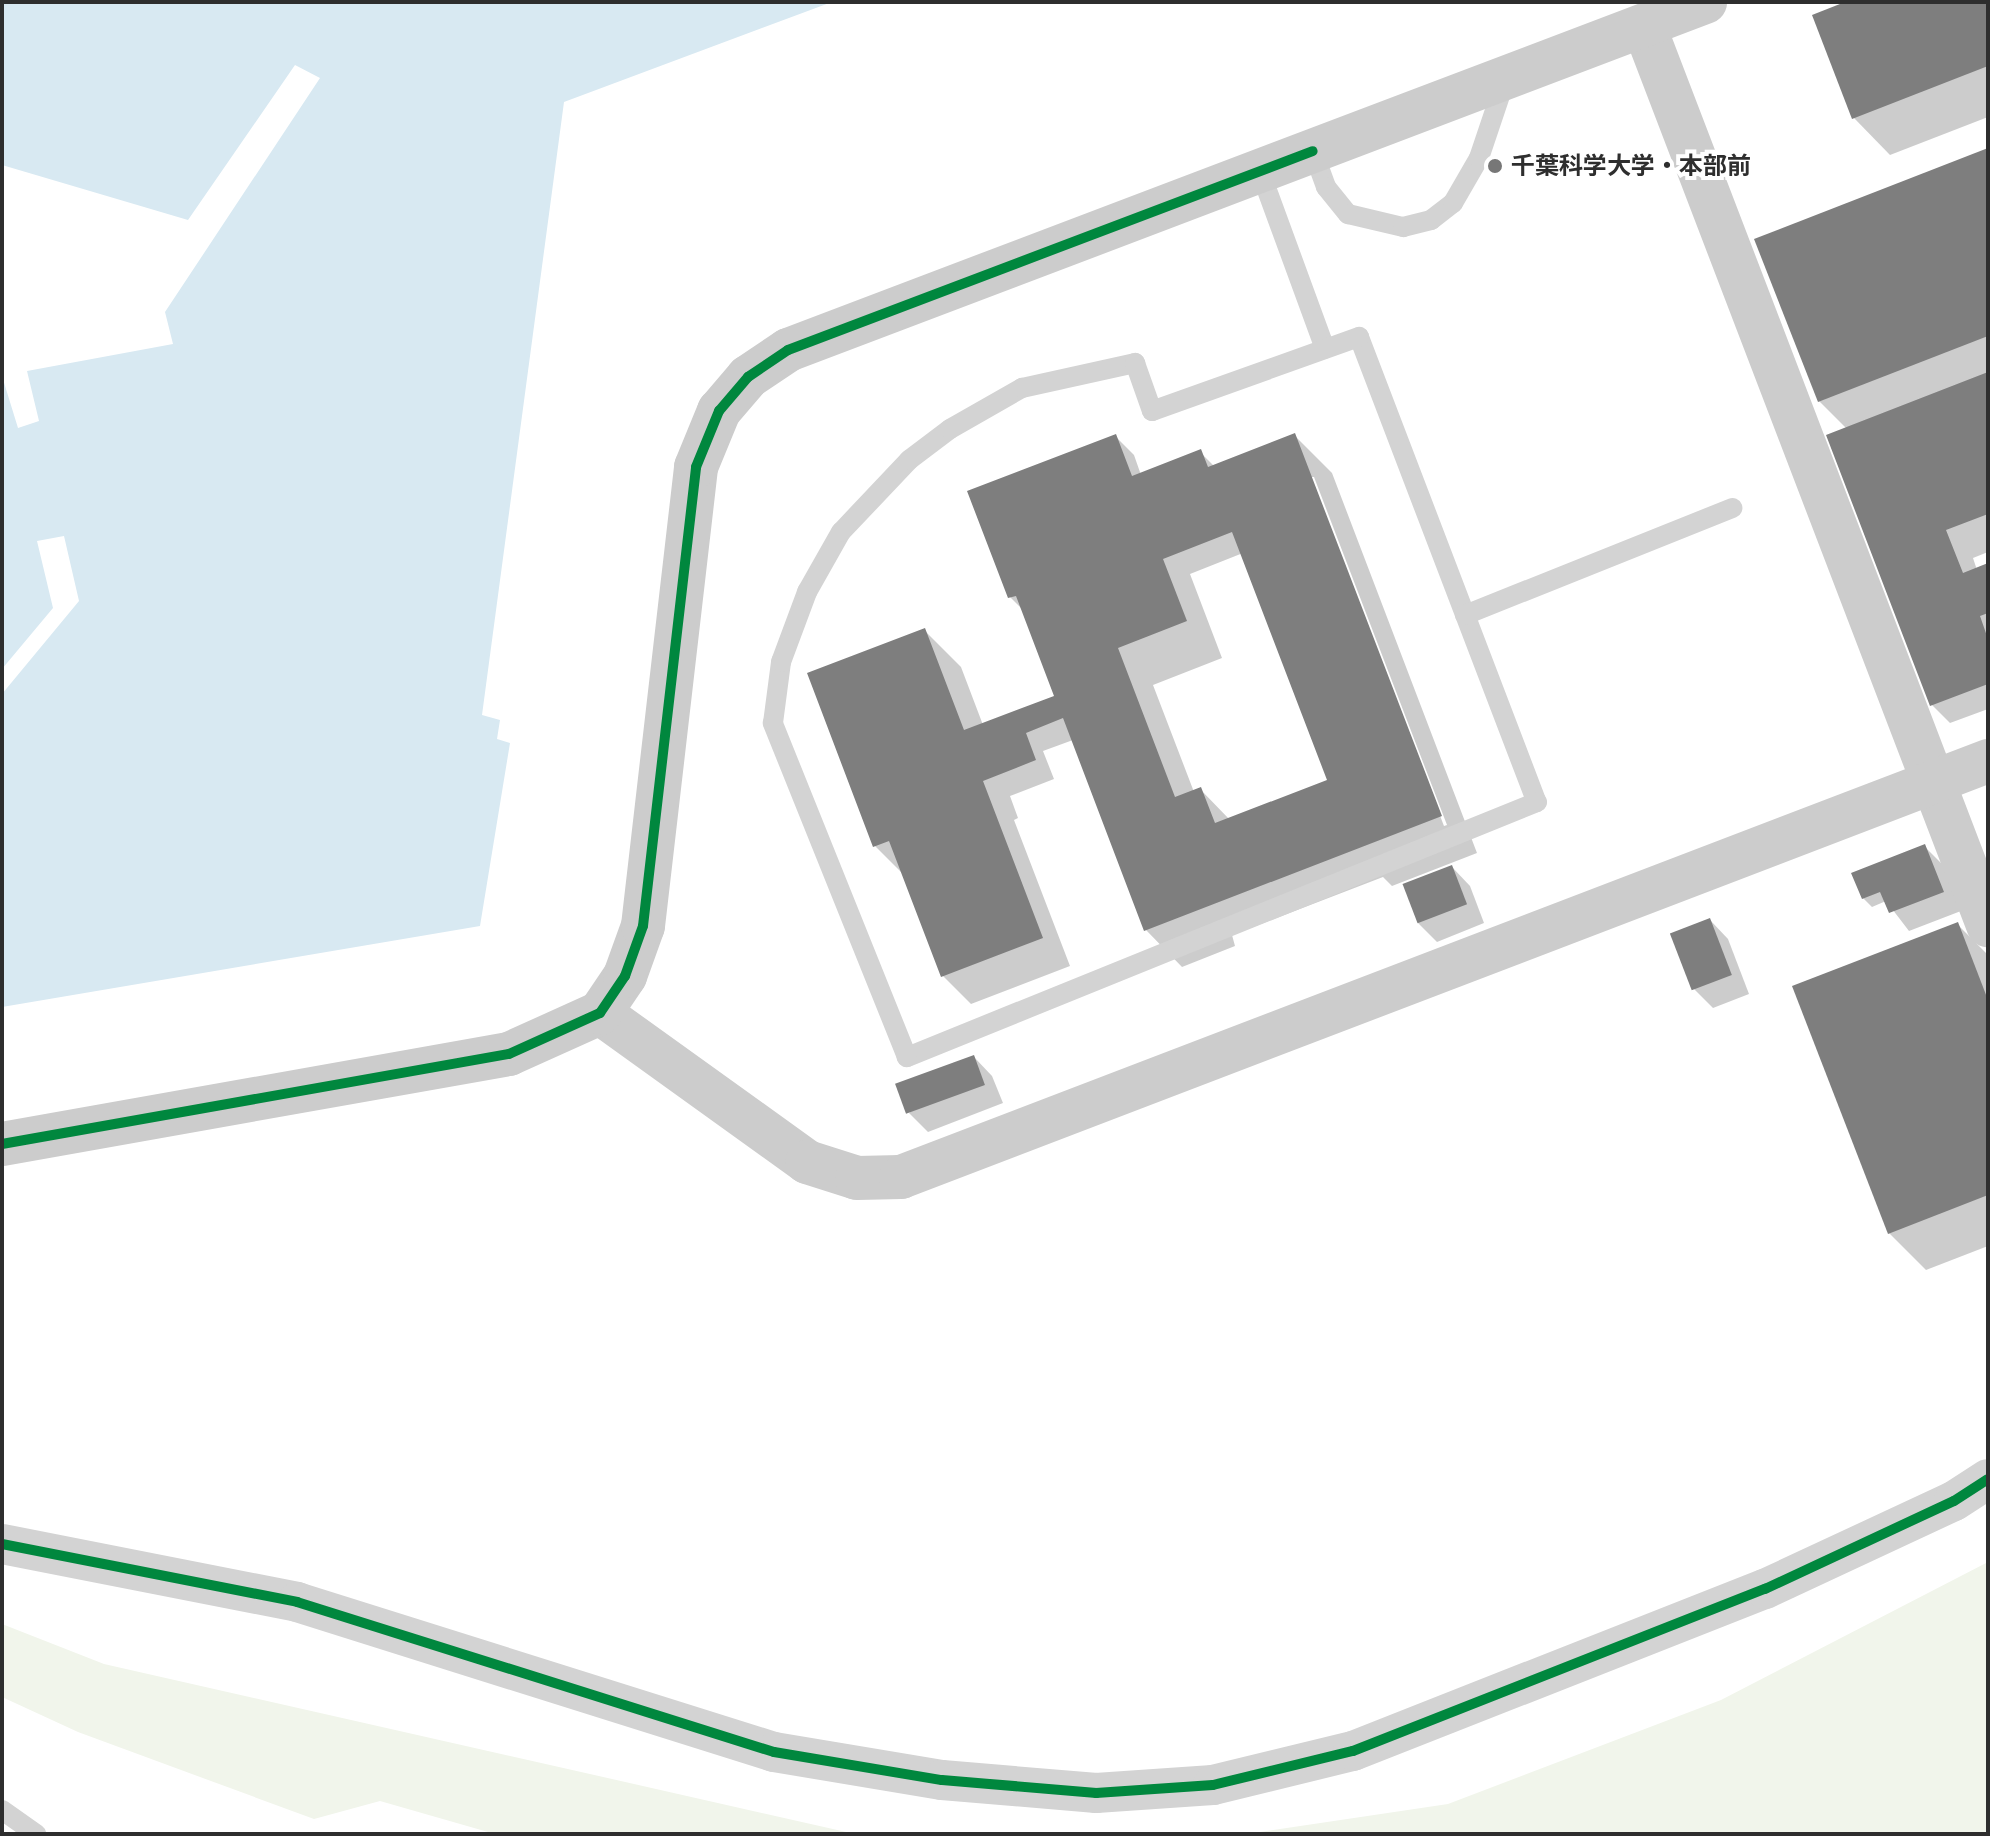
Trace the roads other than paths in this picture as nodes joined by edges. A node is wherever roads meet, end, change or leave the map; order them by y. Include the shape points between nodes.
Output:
1 (1705, 2) edge
2 (1644, 26) junction
3 (1506, 78) junction
4 (1313, 151) junction
5 (1260, 171) junction
6 (1325, 349) junction
7 (1732, 508) dead end
8 (1465, 615) junction
9 (1988, 761) edge
10 (1932, 782) junction
11 (1988, 925) edge
12 (600, 1013) junction
13 (2, 1144) edge
14 (1988, 1479) edge
15 (2, 1544) edge
16 (2, 1810) edge
17 (36, 1834) edge

1 - 2 street
2 - 3 street
2 - 10 street
3 - 4 street
3 - 4 lane via 1479,158 1453,203 1431,220 1403,227 1348,214 1326,187
4 - 5 street
5 - 6 lane
5 - 12 street via 788,350 748,377 719,411 696,467 643,926 625,976
6 - 8 lane via 1359,337
6 - 8 lane via 1152,411 1135,363 1022,388 950,429 909,460 841,532 807,592 781,662 773,723 907,1057 1537,802
7 - 8 lane
9 - 10 street
10 - 11 street
10 - 12 street via 901,1177 857,1178 807,1162
12 - 13 street via 509,1054
14 - 15 street via 1954,1501 1765,1589 1353,1751 1213,1785 1096,1793 942,1780 774,1752 297,1602
16 - 17 lane

